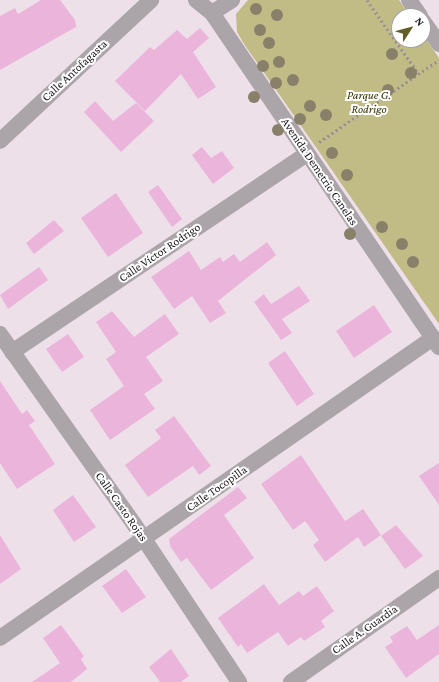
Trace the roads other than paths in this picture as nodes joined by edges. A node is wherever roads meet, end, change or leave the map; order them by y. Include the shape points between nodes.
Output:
1 (151, 0) edge
2 (196, 0) edge
3 (232, 0) edge
4 (212, 13) junction
5 (431, 32) edge
6 (439, 44) edge
7 (0, 141) edge
8 (307, 154) junction
9 (0, 334) edge
10 (436, 343) edge
11 (12, 352) junction
12 (144, 540) junction
13 (439, 578) edge
14 (0, 638) edge
15 (239, 682) edge
16 (291, 682) edge

1 - 7 street, Calle Antofagasta
2 - 4 street, Avenida Demetrio Canelas
3 - 4 street
4 - 8 street, Avenida Demetrio Canelas
5 - 6 street
8 - 10 street, Avenida Demetrio Canelas
8 - 11 street, Calle Víctor Rodrigo
9 - 11 street, Calle Casto Rojas
10 - 12 street, Calle Tocopilla
11 - 12 street, Calle Casto Rojas
12 - 14 street, Calle Tocopilla
12 - 15 street, Calle Casto Rojas
13 - 16 street, Calle A. Guardia

